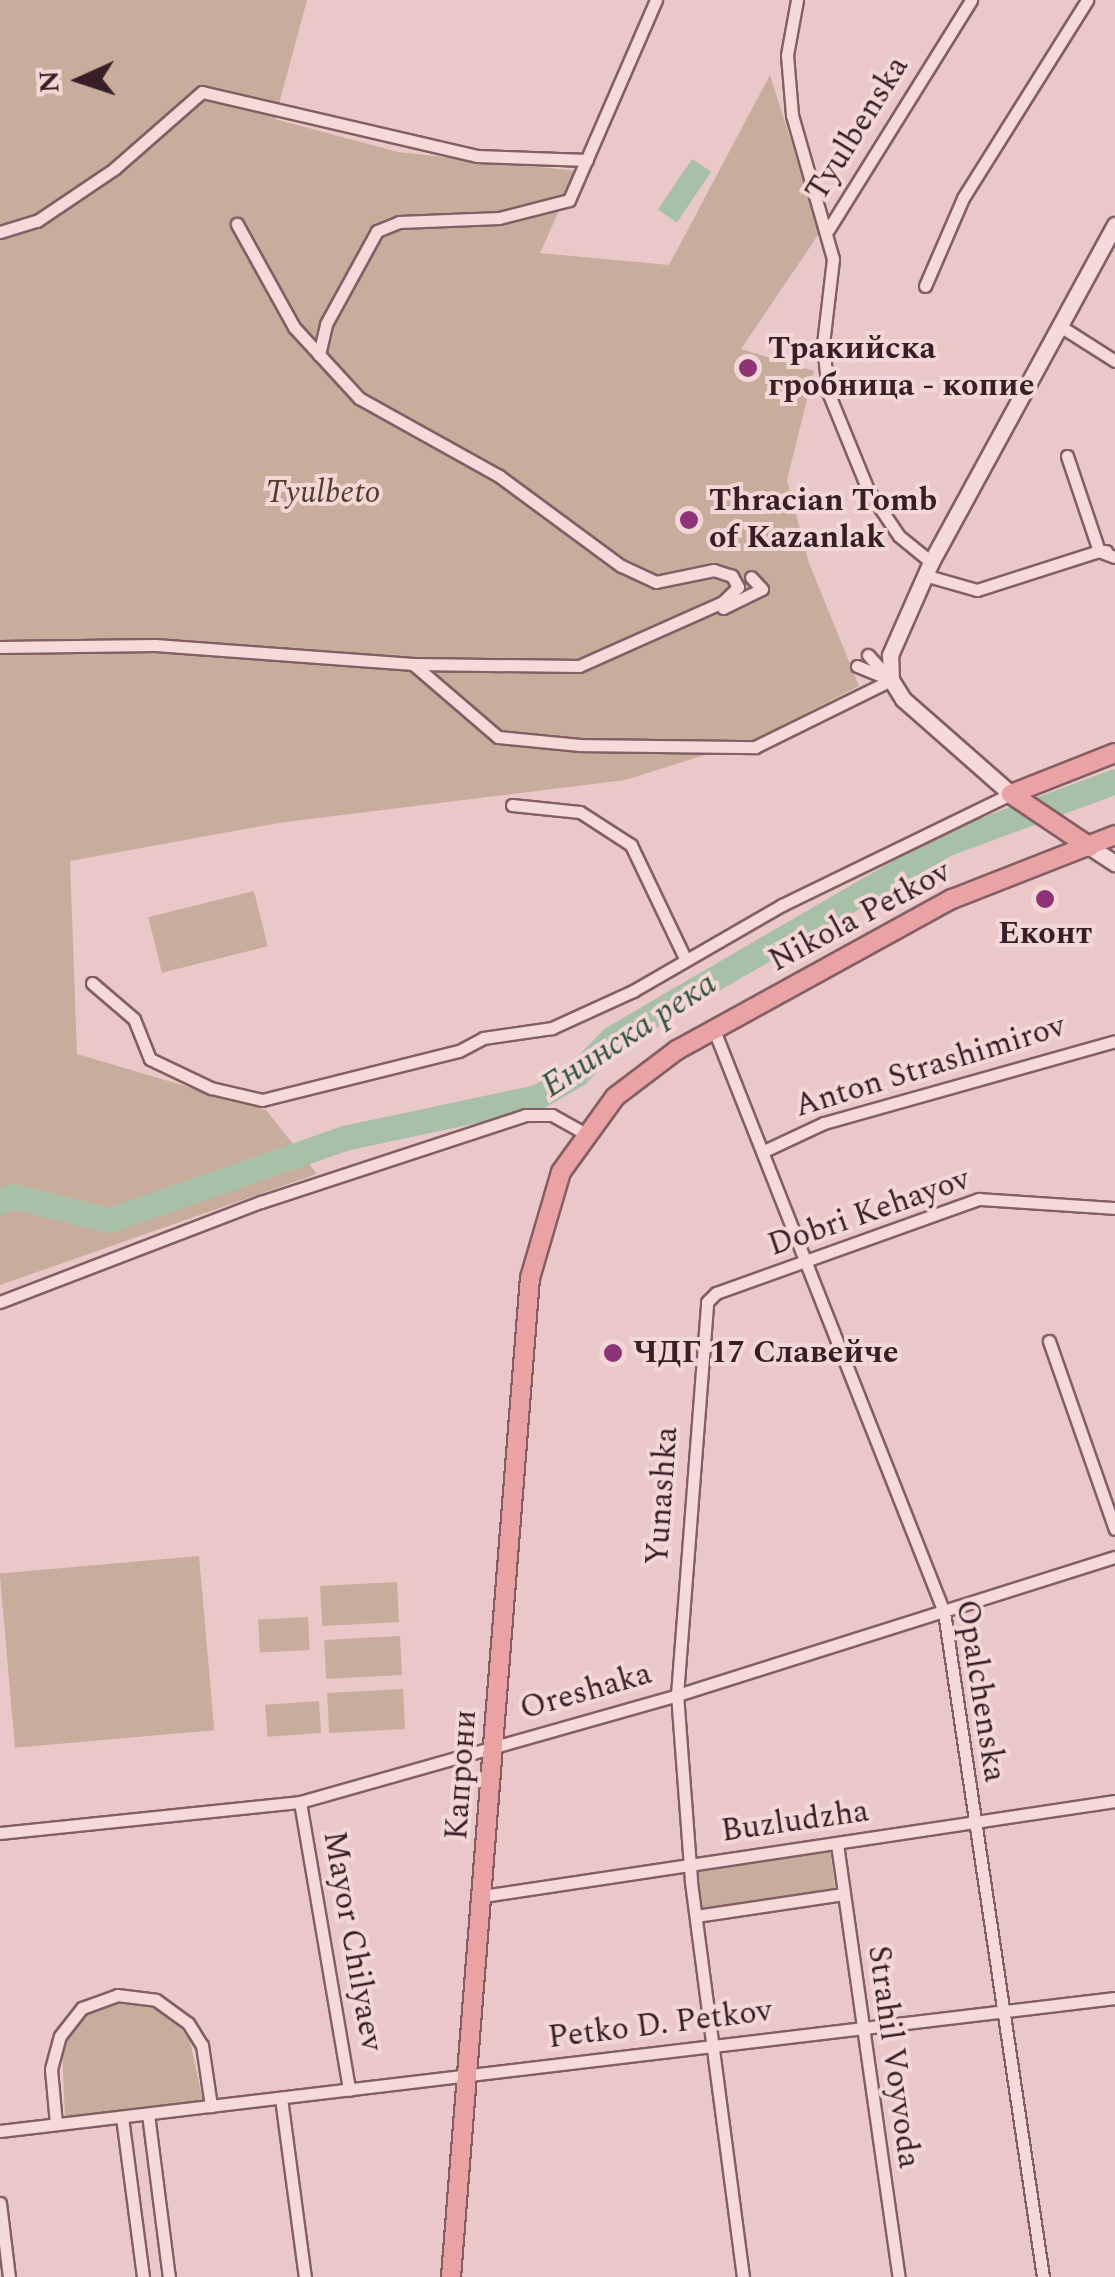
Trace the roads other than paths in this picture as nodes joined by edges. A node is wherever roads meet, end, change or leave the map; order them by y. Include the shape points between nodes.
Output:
1 (656, 0) edge
2 (797, 0) edge
3 (970, 0) edge
4 (1087, 0) edge
5 (586, 160) junction
6 (237, 224) dead end
7 (1115, 225) edge
8 (828, 230) junction
9 (0, 232) edge
10 (925, 286) dead end
11 (1060, 326) junction
12 (319, 355) junction
13 (1115, 361) edge
14 (1066, 456) dead end
15 (1098, 551) junction
16 (1115, 554) edge
17 (927, 569) junction
18 (751, 577) dead end
19 (683, 619) junction
20 (0, 647) edge
21 (868, 654) dead end
22 (414, 664) junction
23 (857, 666) dead end
24 (891, 680) junction
25 (1115, 753) edge
26 (1017, 798) junction
27 (512, 805) dead end
28 (1115, 835) edge
29 (1090, 847) junction
30 (1115, 863) edge
31 (685, 958) junction
32 (92, 983) dead end
33 (714, 1030) junction
34 (1115, 1041) edge
35 (584, 1133) junction
36 (764, 1152) junction
37 (1115, 1208) edge
38 (807, 1264) junction
39 (530, 1278) joint
40 (0, 1302) edge
41 (707, 1302) joint
42 (1050, 1340) dead end
43 (1115, 1529) edge
44 (1115, 1556) edge
45 (944, 1612) junction
46 (677, 1695) junction
47 (494, 1746) junction
48 (1115, 1801) edge
49 (300, 1802) junction
50 (973, 1824) junction
51 (0, 1833) edge
52 (836, 1844) junction
53 (693, 1865) junction
54 (842, 1894) junction
55 (483, 1896) junction
56 (696, 1916) junction
57 (1115, 1998) edge
58 (1002, 2010) junction
59 (859, 2028) junction
60 (715, 2046) junction
61 (468, 2077) junction
62 (349, 2090) junction
63 (281, 2098) junction
64 (211, 2106) junction
65 (148, 2114) junction
66 (122, 2117) junction
67 (56, 2124) junction
68 (0, 2131) edge
69 (0, 2202) edge
70 (9, 2277) edge
71 (143, 2277) edge
72 (169, 2277) edge
73 (305, 2277) edge
74 (450, 2277) edge
75 (742, 2277) edge
76 (899, 2277) edge
77 (1043, 2277) edge

1 - 5 street
2 - 8 street via 788,86
3 - 8 street, Tyulbenska
4 - 10 street via 963,198
5 - 9 street via 477,156 202,92 114,169 37,221
5 - 12 street via 569,200 533,212 398,222 378,231 331,314
6 - 12 street via 294,328
7 - 11 street
8 - 17 street, Tyulbenska via 834,291 823,363 835,420 868,490
11 - 13 street
11 - 17 street
12 - 19 street via 359,398 498,476 621,566 656,582 714,570 732,576 738,587 723,602
14 - 15 street
15 - 16 street
15 - 17 street via 978,590
17 - 24 street via 890,655
18 - 19 street via 762,589
19 - 22 street via 579,666
20 - 22 street via 155,645
21 - 24 street
22 - 24 street via 498,737 580,745 755,747
23 - 24 street
24 - 26 street via 903,699
25 - 26 main road
26 - 29 main road
26 - 31 street
27 - 31 street via 580,812 631,846
28 - 29 main road, Nikola Petkov
29 - 30 street
29 - 33 main road, Nikola Petkov via 952,899
31 - 32 street via 552,1028 483,1038 459,1051 262,1100 211,1088 150,1059 134,1019
33 - 35 main road, Nikola Petkov via 615,1097
33 - 36 street, Opalchenska
34 - 36 street, Anton Strashimirov via 824,1123
35 - 39 main road, Nikola Petkov via 561,1172
35 - 40 street via 552,1115 525,1115 261,1202
36 - 38 street, Opalchenska
37 - 38 street, Dobri Kehayov via 979,1199
38 - 41 street, Dobri Kehayov via 716,1293
38 - 45 street, Opalchenska
39 - 47 main road, Капрони
41 - 46 street, Yunashka
42 - 43 street
44 - 45 street, Oreshaka
45 - 46 street, Oreshaka
45 - 50 street, Opalchenska
46 - 47 street, Oreshaka
46 - 53 street, Yunashka
47 - 49 street, Oreshaka
47 - 55 main road, Капрони
48 - 50 street, Buzludzha
49 - 51 street, Oreshaka
49 - 62 street, Mayor Chilyaev
50 - 52 street, Buzludzha
50 - 58 street, Opalchenska
52 - 53 street, Buzludzha
52 - 54 street, Strahil Voyvoda
53 - 55 street, Buzludzha
53 - 56 street, Yunashka
54 - 56 street
54 - 59 street, Strahil Voyvoda
55 - 61 main road, Капрони
56 - 60 street, Yunashka
57 - 58 street, Petko D. Petkov
58 - 59 street, Petko D. Petkov
58 - 77 street, Opalchenska
59 - 60 street, Petko D. Petkov
59 - 76 street, Strahil Voyvoda
60 - 61 street, Petko D. Petkov
60 - 75 street, Yunashka
61 - 62 street, Petko D. Petkov
61 - 74 main road, Капрони
62 - 63 street, Petko D. Petkov
63 - 64 street, Petko D. Petkov
63 - 73 street
64 - 65 street, Petko D. Petkov
64 - 67 street via 202,2046 188,2023 156,2000 116,1994 88,2003 60,2036 51,2069
65 - 66 street, Petko D. Petkov
65 - 72 street
66 - 67 street, Petko D. Petkov
66 - 71 street
67 - 68 street, Petko D. Petkov
69 - 70 street

